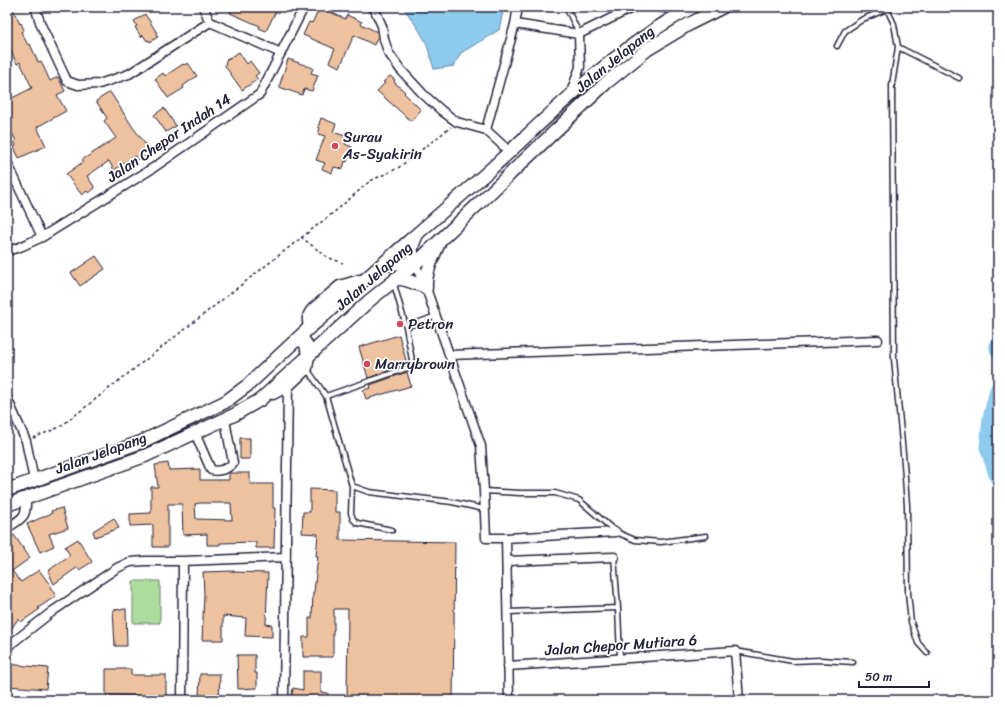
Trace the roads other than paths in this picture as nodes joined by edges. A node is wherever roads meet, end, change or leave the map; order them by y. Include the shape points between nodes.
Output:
1 (35, 7) edge
2 (203, 7) edge
3 (304, 7) edge
4 (518, 7) edge
5 (566, 7) edge
6 (634, 7) edge
7 (659, 7) edge
8 (671, 7) edge
9 (693, 7) edge
10 (723, 7) edge
11 (372, 8) edge
12 (887, 8) edge
13 (210, 22) junction
14 (515, 24) junction
15 (579, 34) junction
16 (837, 46) dead end
17 (898, 47) junction
18 (281, 53) junction
19 (959, 78) dead end
20 (570, 96) junction
21 (486, 130) junction
22 (510, 152) junction
23 (7, 162) edge
24 (417, 234) junction
25 (42, 237) junction
26 (440, 240) junction
27 (7, 251) edge
28 (414, 264) junction
29 (381, 265) junction
30 (394, 279) junction
31 (426, 288) junction
32 (436, 316) junction
33 (406, 327) junction
34 (297, 340) junction
35 (878, 340) dead end
36 (449, 355) junction
37 (307, 362) junction
38 (288, 386) junction
39 (326, 396) junction
40 (7, 398) edge
41 (260, 400) junction
42 (225, 420) junction
43 (195, 433) junction
44 (34, 480) junction
45 (352, 486) junction
46 (7, 490) edge
47 (484, 491) junction
48 (26, 498) junction
49 (7, 505) edge
50 (484, 509) junction
51 (7, 528) edge
52 (392, 530) dead end
53 (616, 532) junction
54 (706, 536) dead end
55 (506, 538) junction
56 (286, 557) junction
57 (614, 557) joint
58 (183, 561) junction
59 (507, 561) junction
60 (618, 608) junction
61 (508, 612) junction
62 (7, 647) edge
63 (735, 651) junction
64 (927, 653) dead end
65 (620, 659) junction
66 (853, 662) dead end
67 (508, 666) junction
68 (182, 700) edge
69 (284, 700) edge
70 (509, 700) edge
71 (739, 700) edge

1 - 13 street via 67,81 78,85 99,84 129,74
2 - 13 street
3 - 18 street, Jalan Chepor Indah 14
4 - 14 street
5 - 15 lane
6 - 15 street
7 - 8 street
9 - 20 main road, Jalan Jelapang via 644,37
10 - 26 main road, Jalan Jelapang via 648,49 606,83
11 - 21 street via 382,26 388,52 423,94 457,122
12 - 16 lane via 845,30
12 - 17 lane via 894,24
13 - 18 street
14 - 15 street
14 - 21 street
15 - 20 street via 580,67
17 - 19 lane
17 - 64 lane via 892,84 894,359 904,464 911,622 918,643
18 - 25 street, Jalan Chepor Indah 14 via 260,94 153,168
20 - 22 main road, Jalan Jelapang
21 - 22 street
22 - 24 main road, Jalan Jelapang
23 - 25 street
24 - 28 main road via 411,249
24 - 29 main road, Jalan Jelapang
25 - 27 street, Jalan Chepor Indah 14
26 - 28 main road, Jalan Jelapang
26 - 31 main road via 429,267
28 - 29 main road
28 - 30 main road, Jalan Jelapang
28 - 31 street
29 - 34 main road, Jalan Jelapang via 364,280 340,287 310,314 310,326
30 - 31 main road
30 - 33 lane
30 - 37 main road, Jalan Jelapang
31 - 32 street
32 - 33 lane
32 - 36 street
33 - 39 lane via 413,366
34 - 37 main road via 306,344
34 - 44 main road, Jalan Jelapang via 248,385 225,402 141,442
35 - 36 street
36 - 47 street via 481,446
37 - 38 main road
37 - 39 lane
37 - 41 main road, Jalan Jelapang
38 - 41 main road
38 - 56 street
39 - 45 lane
40 - 44 street via 26,441
41 - 42 main road, Jalan Jelapang
42 - 43 main road, Jalan Jelapang
42 - 43 street via 233,463 230,467 217,472 211,470
43 - 48 main road, Jalan Jelapang via 145,456
44 - 46 main road, Jalan Jelapang
45 - 50 lane via 369,492 452,502
45 - 52 lane via 353,519 357,523
47 - 50 street
47 - 53 lane via 556,493 579,500
48 - 49 main road, Jalan Jelapang
48 - 51 street via 25,513
50 - 55 street via 486,538
53 - 54 lane via 635,540 661,542
53 - 55 street
55 - 59 street
56 - 58 street
56 - 69 street
57 - 59 street
57 - 60 lane
58 - 62 street via 130,562 117,568 53,611
58 - 68 street
59 - 61 street
60 - 61 lane
60 - 65 lane
61 - 67 street
63 - 65 street, Jalan Chepor Mutiara 6
63 - 66 lane via 793,661
63 - 71 street
65 - 67 street, Jalan Chepor Mutiara 6
67 - 70 street

